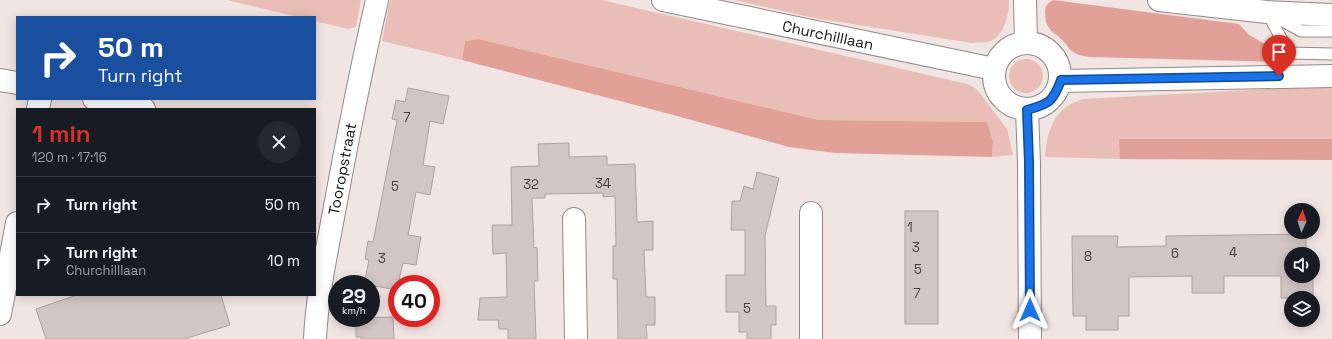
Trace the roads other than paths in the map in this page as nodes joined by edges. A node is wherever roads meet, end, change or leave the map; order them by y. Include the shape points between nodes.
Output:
1 (377, 0) edge
2 (663, 0) edge
3 (1025, 0) edge
4 (1159, 0) edge
5 (1267, 12) junction
6 (1332, 15) edge
7 (1332, 32) edge
8 (1026, 42) junction
9 (1332, 54) edge
10 (994, 69) junction
11 (1332, 76) edge
12 (0, 80) edge
13 (1061, 80) junction
14 (16, 83) edge
15 (99, 100) edge
16 (139, 108) edge
17 (1027, 110) junction
18 (811, 213) dead end
19 (574, 219) dead end
20 (16, 228) edge
21 (0, 314) edge
22 (315, 339) edge
23 (576, 339) edge
24 (811, 339) edge
25 (1030, 339) edge

1 - 22 street, Tooropstraat via 363,60 316,309
2 - 10 street, Churchilllaan
3 - 8 street
4 - 5 street
5 - 6 street
5 - 7 lane via 1301,31
5 - 9 lane via 1289,53
8 - 10 street via 1012,46 1000,56
8 - 13 street via 1045,47 1058,61
10 - 17 street via 996,89 1008,104
11 - 13 street
12 - 14 street
13 - 17 street via 1055,96 1043,106
15 - 16 street
17 - 25 street
18 - 24 street
19 - 23 street
20 - 21 street

